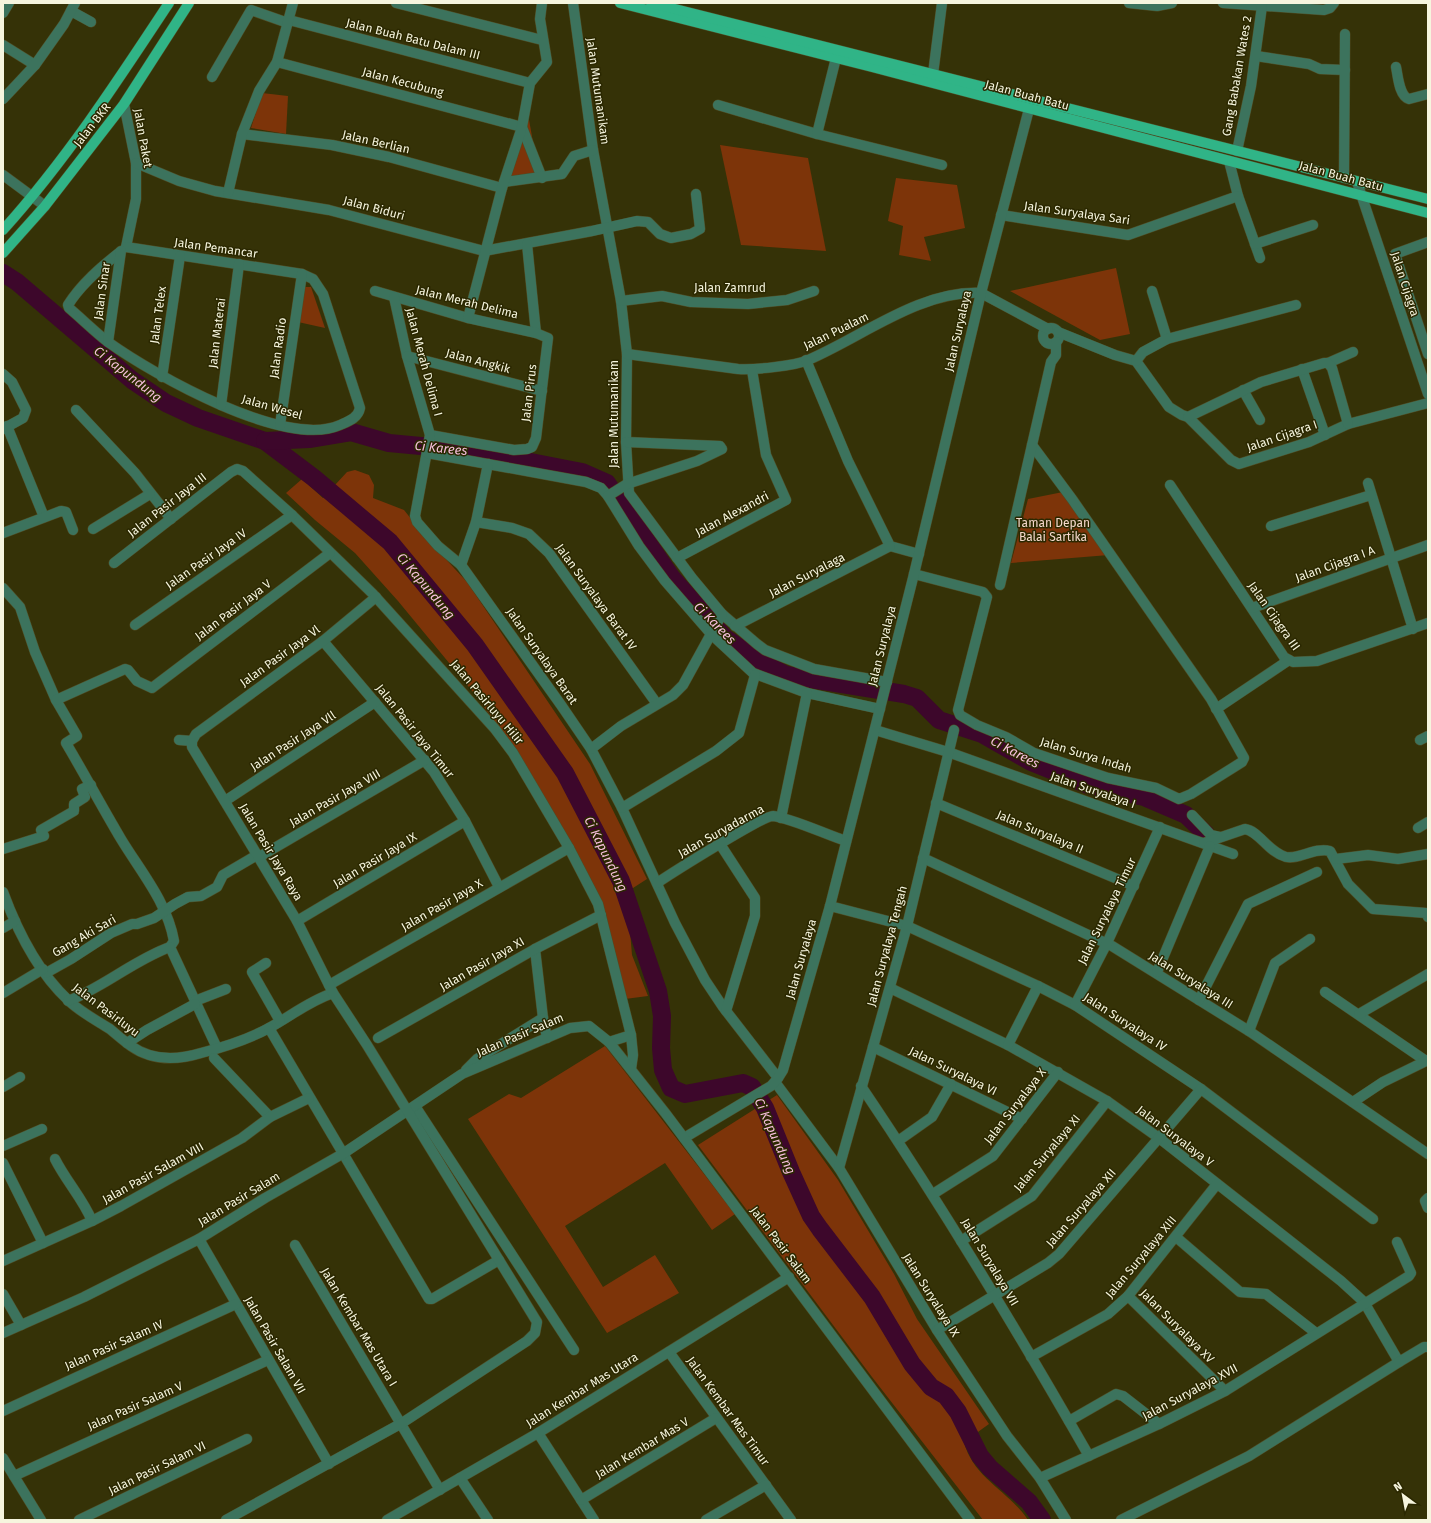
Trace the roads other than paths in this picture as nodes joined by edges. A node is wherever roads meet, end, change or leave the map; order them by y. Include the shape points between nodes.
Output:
1 (9, 3) edge
2 (169, 3) edge
3 (189, 3) edge
4 (293, 3) edge
5 (396, 3) edge
6 (542, 3) edge
7 (573, 3) edge
8 (620, 3) edge
9 (651, 3) edge
10 (942, 3) edge
11 (1129, 3) edge
12 (1172, 3) edge
13 (1223, 3) edge
14 (1334, 3) edge
15 (1262, 6) junction
16 (73, 7) edge
17 (3, 13) edge
18 (91, 22) dead end
19 (288, 22) junction
20 (1346, 34) dead end
21 (542, 40) junction
22 (3, 45) edge
23 (1256, 56) junction
24 (836, 58) junction
25 (277, 62) junction
26 (35, 65) junction
27 (1396, 66) dead end
28 (1345, 70) junction
29 (933, 74) junction
30 (212, 77) dead end
31 (530, 84) junction
32 (1428, 94) edge
33 (3, 99) edge
34 (124, 104) junction
35 (718, 105) dead end
36 (1029, 109) junction
37 (522, 128) junction
38 (242, 134) junction
39 (817, 134) junction
40 (592, 150) junction
41 (1237, 150) junction
42 (1229, 161) junction
43 (136, 163) junction
44 (942, 165) dead end
45 (3, 175) edge
46 (542, 178) junction
47 (1344, 178) junction
48 (1357, 182) junction
49 (503, 185) junction
50 (228, 193) junction
51 (696, 194) dead end
52 (1362, 195) junction
53 (1238, 196) junction
54 (32, 198) junction
55 (1428, 199) edge
56 (44, 206) junction
57 (1428, 213) edge
58 (1001, 215) junction
59 (1313, 225) dead end
60 (608, 228) junction
61 (3, 230) edge
62 (1428, 242) edge
63 (527, 244) junction
64 (1255, 244) junction
65 (123, 250) junction
66 (484, 250) junction
67 (5, 251) edge
68 (180, 256) junction
69 (1260, 258) dead end
70 (239, 264) junction
71 (302, 274) junction
72 (375, 291) dead end
73 (814, 291) dead end
74 (1152, 291) dead end
75 (980, 293) junction
76 (394, 297) junction
77 (621, 301) junction
78 (1296, 305) dead end
79 (468, 318) junction
80 (1045, 329) junction
81 (536, 333) junction
82 (1057, 338) junction
83 (1167, 340) junction
84 (108, 342) junction
85 (549, 342) joint
86 (1046, 342) junction
87 (1353, 352) dead end
88 (627, 354) junction
89 (1428, 354) edge
90 (407, 356) junction
91 (806, 360) junction
92 (1136, 361) junction
93 (1051, 362) junction
94 (1328, 363) junction
95 (1302, 369) junction
96 (752, 370) junction
97 (3, 374) edge
98 (162, 377) junction
99 (1426, 382) edge
100 (1243, 390) junction
101 (542, 391) junction
102 (1428, 394) edge
103 (1428, 403) edge
104 (221, 405) junction
105 (76, 410) dead end
106 (1188, 417) junction
107 (1260, 420) dead end
108 (1348, 424) junction
109 (280, 425) junction
110 (5, 428) edge
111 (1325, 435) junction
112 (626, 442) junction
113 (429, 444) junction
114 (1032, 445) junction
115 (488, 464) junction
116 (237, 469) joint
117 (1368, 483) dead end
118 (625, 485) junction
119 (1170, 486) dead end
120 (150, 494) junction
121 (610, 495) junction
122 (1371, 495) junction
123 (292, 515) junction
124 (44, 517) junction
125 (171, 519) junction
126 (476, 522) junction
127 (1271, 526) dead end
128 (93, 529) dead end
129 (73, 530) dead end
130 (3, 533) edge
131 (1428, 545) edge
132 (890, 546) junction
133 (330, 553) junction
134 (919, 554) junction
135 (1391, 557) junction
136 (677, 558) junction
137 (114, 562) dead end
138 (461, 565) junction
139 (914, 574) junction
140 (1000, 585) dead end
141 (3, 588) edge
142 (376, 597) junction
143 (1252, 608) junction
144 (722, 614) junction
145 (1428, 623) edge
146 (135, 625) dead end
147 (735, 626) junction
148 (1413, 629) junction
149 (713, 631) junction
150 (323, 642) junction
151 (1289, 660) junction
152 (755, 675) junction
153 (886, 685) junction
154 (807, 693) junction
155 (56, 700) junction
156 (375, 702) junction
157 (657, 704) junction
158 (880, 706) junction
159 (1216, 709) junction
160 (875, 730) junction
161 (954, 730) dead end
162 (194, 737) junction
163 (179, 740) dead end
164 (591, 749) junction
165 (948, 752) junction
166 (425, 760) junction
167 (91, 785) junction
168 (224, 801) junction
169 (936, 803) junction
170 (622, 808) junction
171 (1192, 815) dead end
172 (781, 818) junction
173 (466, 821) junction
174 (1428, 822) edge
175 (1160, 827) junction
176 (1418, 828) dead end
177 (3, 841) edge
178 (846, 841) junction
179 (1212, 841) junction
180 (720, 844) junction
181 (569, 848) junction
182 (3, 849) edge
183 (1233, 854) dead end
184 (1428, 854) edge
185 (258, 856) junction
186 (923, 858) junction
187 (1336, 859) junction
188 (1317, 872) dead end
189 (657, 883) junction
190 (1134, 886) junction
191 (499, 887) junction
192 (3, 892) edge
193 (830, 906) junction
194 (165, 910) junction
195 (601, 915) junction
196 (1428, 917) edge
197 (15, 921) junction
198 (297, 921) junction
199 (907, 926) junction
200 (3, 928) edge
201 (1310, 939) dead end
202 (1107, 943) junction
203 (170, 947) junction
204 (535, 949) junction
205 (266, 964) dead end
206 (44, 971) junction
207 (1157, 972) junction
208 (1428, 974) edge
209 (1038, 986) junction
210 (890, 988) junction
211 (226, 989) dead end
212 (331, 989) junction
213 (1325, 992) dead end
214 (3, 993) edge
215 (1199, 1000) junction
216 (68, 1001) junction
217 (195, 1002) junction
218 (1075, 1005) junction
219 (726, 1011) junction
220 (1359, 1014) junction
221 (543, 1018) junction
222 (280, 1021) junction
223 (269, 1028) junction
224 (1249, 1031) junction
225 (630, 1035) junction
226 (378, 1038) dead end
227 (548, 1038) junction
228 (609, 1042) junction
229 (127, 1043) junction
230 (1008, 1045) junction
231 (873, 1047) junction
232 (215, 1053) junction
233 (1427, 1060) edge
234 (631, 1069) junction
235 (1058, 1072) junction
236 (462, 1074) junction
237 (20, 1077) dead end
238 (775, 1082) junction
239 (951, 1084) junction
240 (861, 1086) junction
241 (3, 1087) edge
242 (1201, 1089) junction
243 (309, 1098) junction
244 (1107, 1102) junction
245 (1353, 1102) junction
246 (411, 1108) junction
247 (270, 1117) junction
248 (1022, 1119) junction
249 (42, 1129) dead end
250 (684, 1138) junction
251 (1159, 1138) junction
252 (898, 1141) junction
253 (3, 1146) edge
254 (344, 1153) junction
255 (1428, 1154) edge
256 (55, 1160) dead end
257 (3, 1163) edge
258 (839, 1168) junction
259 (1217, 1184) junction
260 (933, 1194) junction
261 (1428, 1198) edge
262 (1428, 1208) edge
263 (1373, 1219) dead end
264 (92, 1222) junction
265 (1176, 1237) junction
266 (199, 1239) junction
267 (961, 1241) junction
268 (1397, 1242) dead end
269 (42, 1243) junction
270 (295, 1245) dead end
271 (499, 1260) junction
272 (3, 1261) edge
273 (788, 1277) junction
274 (3, 1294) edge
275 (994, 1294) junction
276 (1128, 1296) junction
277 (1364, 1302) junction
278 (236, 1304) junction
279 (21, 1325) junction
280 (936, 1330) junction
281 (3, 1333) edge
282 (1316, 1333) junction
283 (1428, 1347) edge
284 (574, 1350) dead end
285 (669, 1352) junction
286 (1031, 1356) junction
287 (268, 1360) junction
288 (1399, 1362) junction
289 (1225, 1391) junction
290 (3, 1411) edge
291 (716, 1418) junction
292 (1069, 1421) junction
293 (402, 1424) junction
294 (1159, 1424) junction
295 (538, 1433) junction
296 (247, 1439) dead end
297 (1089, 1456) junction
298 (3, 1458) edge
299 (329, 1464) junction
300 (14, 1476) junction
301 (460, 1478) junction
302 (1040, 1478) junction
303 (766, 1485) junction
304 (440, 1490) junction
305 (581, 1500) junction
306 (41, 1520) edge
307 (79, 1520) edge
308 (226, 1520) edge
309 (387, 1520) edge
310 (488, 1520) edge
311 (594, 1520) edge
312 (706, 1520) edge
313 (790, 1520) edge
314 (970, 1520) edge
315 (1066, 1520) edge
316 (1121, 1520) edge

1 - 17 street
2 - 54 main road, Jalan BKR via 96,114
3 - 34 main road, Jalan BKR
4 - 19 street
5 - 21 street
6 - 21 street
7 - 40 street, Jalan Mutumanikam
8 - 24 main road, Jalan Buah Batu
9 - 29 main road, Jalan Buah Batu
10 - 29 street
11 - 12 street via 1157,6
13 - 15 street
14 - 15 street via 1324,10
15 - 23 street, Gang Babakan Wates 2
16 - 18 street
16 - 26 street
19 - 25 street
19 - 30 street, Jalan Buah Batu Dalam III via 251,10
19 - 31 street, Jalan Buah Batu Dalam III
20 - 28 street
21 - 31 street via 547,62
22 - 26 street
23 - 28 street via 1309,64 1320,69
23 - 41 street, Gang Babakan Wates 2
24 - 36 main road, Jalan Buah Batu
24 - 39 street
25 - 37 street, Jalan Kecubung
25 - 38 street via 259,91
26 - 33 street
27 - 32 street via 1402,93 1406,99
28 - 47 street
29 - 41 main road, Jalan Buah Batu
31 - 37 street
34 - 43 street, Jalan Paket
34 - 56 main road, Jalan BKR
35 - 39 street
36 - 42 main road, Jalan Buah Batu
36 - 58 street, Jalan Suryalaya
37 - 46 street
37 - 49 street
38 - 49 street, Jalan Berlian via 332,145
38 - 50 street
39 - 44 street
40 - 46 street, Jalan Berlian via 574,156 562,174
40 - 60 street, Jalan Mutumanikam
41 - 47 main road, Jalan Buah Batu
42 - 52 main road, Jalan Buah Batu
42 - 53 street
43 - 50 street, Jalan Biduri via 179,181
43 - 65 street, Jalan Paket via 136,198
45 - 54 street
46 - 49 street, Jalan Berlian
47 - 48 main road, Jalan Buah Batu
48 - 52 street, Jalan Cijagra
48 - 55 main road, Jalan Buah Batu
49 - 66 street
50 - 66 street, Jalan Biduri via 329,210
51 - 60 street, Jalan Biduri via 700,224 698,232 671,238 660,234 644,221
52 - 57 main road, Jalan Buah Batu
52 - 99 street, Jalan Cijagra
53 - 58 street, Jalan Suryalaya Sari via 1128,235
53 - 64 street
54 - 56 street
54 - 61 main road, Jalan BKR
56 - 67 main road, Jalan BKR
58 - 75 street, Jalan Suryalaya
59 - 64 street
60 - 63 street, Jalan Biduri
60 - 77 street, Jalan Mutumanikam
62 - 89 street via 1395,254
63 - 66 street, Jalan Biduri
63 - 81 street
64 - 69 street
65 - 68 street, Jalan Pemancar
65 - 84 street, Jalan Sinar
65 - 84 street via 96,272 68,306
66 - 79 street
68 - 70 street, Jalan Pemancar
68 - 98 street, Jalan Telex
70 - 71 street, Jalan Pemancar
70 - 104 street, Jalan Materai
71 - 109 street, Jalan Radio
71 - 109 street, Jalan Wesel via 313,279 323,294 360,410 352,420 322,430 303,430
72 - 76 street, Jalan Merah Delima
73 - 77 street, Jalan Zamrud via 787,300 748,304 691,302 662,296
74 - 83 street
75 - 80 street
75 - 91 street, Jalan Pualam via 944,297 909,310
75 - 134 street, Jalan Suryalaya
76 - 79 street, Jalan Merah Delima
76 - 90 street, Jalan Merah Delima I
77 - 88 street, Jalan Mutumanikam
78 - 83 street
79 - 81 street, Jalan Merah Delima
80 - 82 street via 1051,328
80 - 86 street
81 - 85 street, Jalan Merah Delima via 548,338
82 - 86 street via 1049,344
82 - 92 street via 1069,337
82 - 93 street via 1056,355
83 - 92 street via 1142,352
84 - 98 street, Jalan Wesel
85 - 101 street, Jalan Pirus
86 - 93 street
87 - 94 street
88 - 96 street, Jalan Pualam
88 - 112 street, Jalan Mutumanikam
90 - 101 street, Jalan Angkik
90 - 113 street, Jalan Merah Delima I
91 - 96 street, Jalan Pualam
91 - 132 street via 848,461
92 - 106 street, Jalan Cijagra I via 1168,407
93 - 114 street
94 - 95 street
94 - 108 street via 1332,368
95 - 100 street
95 - 111 street
96 - 136 street, Jalan Alexandri via 764,448 786,500
97 - 110 street via 12,382 26,410 24,418
98 - 104 street, Jalan Wesel
99 - 102 street, Jalan Cijagra
100 - 106 street
100 - 107 street
101 - 113 street, Jalan Pirus via 536,438 532,447 514,450
103 - 108 street, Jalan Cijagra I
104 - 109 street, Jalan Wesel
105 - 120 street
106 - 111 street, Jalan Cijagra I via 1231,460 1239,464
108 - 111 street, Jalan Cijagra I
110 - 124 street
112 - 118 street, Jalan Mutumanikam
112 - 118 street via 722,448 697,461
113 - 115 street
113 - 138 street, Jalan Suryalaya Barat via 415,516 417,522 438,546
114 - 140 street
114 - 159 street via 1072,498
115 - 121 street via 586,482
115 - 126 street
116 - 123 street, Jalan Pasirluyu Hilir via 243,471
116 - 125 street, Jalan Pasir Jaya III
117 - 122 street
118 - 121 street
118 - 136 street, Jalan Mutumanikam
119 - 143 street, Jalan Cijagra III
120 - 125 street
120 - 128 street
121 - 149 street via 639,546 665,581
122 - 127 street
122 - 135 street
123 - 133 street, Jalan Pasirluyu Hilir
123 - 146 street, Jalan Pasir Jaya IV
124 - 129 street via 66,512
124 - 130 street
125 - 137 street, Jalan Pasir Jaya III
126 - 138 street
126 - 157 street, Jalan Suryalaya Barat IV via 512,528 529,534 549,553
131 - 135 street, Jalan Cijagra I A
132 - 134 street
132 - 147 street, Jalan Suryalaga
133 - 142 street, Jalan Pasirluyu Hilir
133 - 155 street, Jalan Pasir Jaya V via 152,688 137,681 125,669
134 - 139 street, Jalan Suryalaya
135 - 143 street, Jalan Cijagra I A
135 - 148 street
136 - 144 street, Jalan Mutumanikam
138 - 164 street, Jalan Suryalaya Barat
139 - 153 street, Jalan Suryalaya
139 - 159 street, Jalan Surya Indah via 984,594 987,600 959,713 977,726 1006,737 1034,753 1108,778 1156,788 1181,799 1244,760
141 - 155 street via 20,607 35,652
142 - 150 street, Jalan Pasir Jaya Vl
142 - 181 street, Jalan Pasirluyu Hilir via 513,752
143 - 151 street, Jalan Cijagra III via 1284,657
144 - 147 street, Jalan Mutumanikam
144 - 149 street
145 - 148 street, Jalan Cijagra III
147 - 153 street, Jalan Mutumanikam via 765,650 814,669
148 - 151 street, Jalan Cijagra III via 1317,661
149 - 152 street
149 - 157 street via 683,685
150 - 156 street, Jalan Pasir Jaya Timur
150 - 162 street, Jalan Pasir Jaya Vl
151 - 159 street
152 - 154 street
152 - 170 street via 739,733 716,751
153 - 158 street, Jalan Suryalaya
154 - 158 street
154 - 172 street
155 - 167 street via 77,736 66,743
156 - 166 street, Jalan Pasir Jaya Timur
156 - 168 street, Jalan Pasir Jaya Vll
157 - 164 street via 621,726
158 - 160 street, Jalan Suryalaya
160 - 165 street, Jalan Suryalaya I
160 - 178 street, Jalan Suryalaya
161 - 165 street, Jalan Suryalaya Tengah
162 - 163 street
162 - 168 street, Jalan Pasir Jaya Raya via 192,747
164 - 170 street, Jalan Suryalaya Barat
165 - 169 street, Jalan Suryalaya Tengah
165 - 175 street, Jalan Suryalaya I
166 - 173 street, Jalan Pasir Jaya Timur
166 - 185 street, Jalan Pasir Jaya VIII
167 - 182 street via 82,790 85,796 74,804 74,811 42,830 44,836
167 - 194 street
168 - 185 street, Jalan Pasir Jaya Raya
169 - 186 street, Jalan Suryalaya Tengah
169 - 190 street, Jalan Suryalaya II
170 - 189 street, Jalan Suryalaya Barat
171 - 179 street via 1211,835
172 - 178 street, Jalan Suryadarma
172 - 180 street, Jalan Suryadarma via 770,817
173 - 191 street, Jalan Pasir Jaya Timur
173 - 198 street, Jalan Pasir Jaya IX
174 - 176 street
175 - 179 street, Jalan Suryalaya I
175 - 190 street, Jalan Suryalaya Timur
177 - 182 street
178 - 193 street, Jalan Suryalaya
179 - 183 street, Jalan Suryalaya I
179 - 187 street via 1235,831 1249,830 1269,849 1287,857 1322,849 1330,851
179 - 207 street
180 - 189 street, Jalan Suryadarma
180 - 219 street via 756,900 755,916
181 - 191 street, Jalan Pasir Jaya X
181 - 195 street, Jalan Pasirluyu Hilir via 598,904
184 - 187 street via 1398,859 1368,856
185 - 194 street, Gang Aki Sari via 223,875 217,887 201,896 188,897
185 - 198 street, Jalan Pasir Jaya Raya
186 - 199 street, Jalan Suryalaya Tengah
186 - 202 street, Jalan Suryalaya III
187 - 196 street via 1348,884 1373,908 1416,911 1426,913
188 - 215 street via 1248,904
189 - 219 street, Jalan Suryalaya Barat via 705,980
190 - 202 street, Jalan Suryalaya Timur
191 - 212 street, Jalan Pasir Jaya X
192 - 197 street, Jalan Pasirluyu
193 - 199 street, Jalan Suryalaya IV
193 - 238 street, Jalan Suryalaya via 782,1070
194 - 203 street via 174,941
194 - 206 street, Gang Aki Sari via 154,918 111,933 71,959
195 - 204 street, Jalan Pasir Jaya XI
195 - 225 street, Jalan Pasirluyu Hilir
197 - 200 street
197 - 206 street, Jalan Pasirluyu
198 - 212 street, Jalan Pasir Jaya Raya
199 - 209 street, Jalan Suryalaya IV
199 - 210 street, Jalan Suryalaya Tengah
201 - 224 street via 1275,963
202 - 207 street, Jalan Suryalaya III
202 - 218 street, Jalan Suryalaya Timur
203 - 216 street
203 - 217 street
204 - 221 street
204 - 226 street, Jalan Pasir Jaya XI
205 - 222 street via 252,972
206 - 214 street, Gang Aki Sari
206 - 216 street, Jalan Pasirluyu
207 - 215 street, Jalan Suryalaya III
208 - 220 street
209 - 218 street, Jalan Suryalaya IV
209 - 230 street
210 - 230 street, Jalan Suryalaya V
210 - 231 street, Jalan Suryalaya Tengah
211 - 217 street
212 - 222 street, Jalan Pasirluyu
212 - 246 street, Jalan Pasir Jaya Raya
213 - 220 street
215 - 224 street, Jalan Suryalaya III
216 - 229 street, Jalan Pasirluyu
217 - 229 street
217 - 232 street
218 - 242 street, Jalan Suryalaya IV
219 - 238 street, Jalan Suryalaya IX
220 - 233 street
221 - 227 street
221 - 236 street via 477,1060
222 - 223 street, Jalan Pasirluyu
223 - 232 street, Jalan Pasirluyu
223 - 243 street
224 - 245 street, Jalan Suryalaya III
225 - 228 street
225 - 234 street, Jalan Pasirluyu Hilir via 633,1055
227 - 228 street, Jalan Pasir Salam via 584,1025
227 - 236 street, Jalan Pasir Salam
228 - 234 street, Jalan Pasir Salam
229 - 232 street, Jalan Pasirluyu via 165,1059
230 - 235 street, Jalan Suryalaya V
231 - 239 street, Jalan Suryalaya VI
231 - 240 street, Jalan Suryalaya Tengah
232 - 247 street
233 - 245 street via 1383,1082
234 - 250 street, Jalan Pasir Salam
235 - 244 street, Jalan Suryalaya V
235 - 248 street, Jalan Suryalaya X
236 - 246 street, Jalan Pasir Salam
237 - 241 street
238 - 250 street
238 - 258 street, Jalan Suryalaya IX
239 - 248 street, Jalan Suryalaya VI
239 - 252 street via 932,1118
240 - 252 street, Jalan Suryalaya VII
240 - 258 street, Jalan Suryalaya Tengah
242 - 251 street, Jalan Suryalaya XII
242 - 263 street, Jalan Suryalaya IV
243 - 247 street, Jalan Pasir Salam VIII
243 - 254 street
244 - 251 street, Jalan Suryalaya V
244 - 267 street, Jalan Suryalaya XI via 1032,1196
245 - 255 street, Jalan Suryalaya III
246 - 254 street, Jalan Pasir Salam
246 - 271 street
246 - 284 street
247 - 264 street, Jalan Pasir Salam VIII via 242,1138
248 - 260 street, Jalan Suryalaya X via 993,1156
249 - 253 street
250 - 273 street, Jalan Pasir Salam
251 - 259 street, Jalan Suryalaya V
251 - 275 street, Jalan Suryalaya XII via 1059,1254
252 - 260 street, Jalan Suryalaya VII
254 - 266 street, Jalan Pasir Salam
254 - 271 street via 429,1299
256 - 264 street
257 - 269 street
258 - 280 street, Jalan Suryalaya IX
259 - 265 street, Jalan Suryalaya XIII
259 - 277 street, Jalan Suryalaya V
260 - 267 street, Jalan Suryalaya VII
261 - 262 street via 1425,1201
264 - 269 street, Jalan Pasir Salam VIII
265 - 276 street, Jalan Suryalaya XIII
265 - 282 street via 1240,1292 1266,1294
266 - 278 street, Jalan Pasir Salam VII
266 - 279 street, Jalan Pasir Salam via 84,1297
267 - 275 street, Jalan Suryalaya VII
268 - 277 street, Jalan Suryalaya XVII via 1411,1274
269 - 272 street, Jalan Pasir Salam VIII
270 - 293 street, Jalan Kembar Mas Utara I
271 - 293 street via 537,1322 535,1333 527,1341
273 - 285 street, Jalan Kembar Mas Utara
273 - 314 street, Jalan Pasir Salam
274 - 279 street
275 - 280 street, Jalan Suryalaya XII
275 - 286 street, Jalan Suryalaya VII
276 - 286 street, Jalan Suryalaya XIII via 1108,1314
276 - 289 street, Jalan Suryalaya XV
277 - 282 street, Jalan Suryalaya XVII
277 - 288 street, Jalan Suryalaya V
278 - 287 street, Jalan Pasir Salam VII
278 - 290 street, Jalan Pasir Salam IV
279 - 281 street, Jalan Pasir Salam
280 - 302 street, Jalan Suryalaya IX via 1007,1436
282 - 289 street, Jalan Suryalaya XVII
283 - 288 street
285 - 291 street, Jalan Kembar Mas Timur
285 - 295 street, Jalan Kembar Mas Utara
286 - 292 street, Jalan Suryalaya VII
287 - 299 street, Jalan Pasir Salam VII
287 - 300 street, Jalan Pasir Salam V
288 - 316 street via 1249,1456
289 - 294 street, Jalan Suryalaya XVII
291 - 303 street, Jalan Kembar Mas Timur
291 - 305 street, Jalan Kembar Mas V
292 - 294 street via 1116,1394 1123,1396
292 - 297 street, Jalan Suryalaya VII
293 - 299 street
293 - 304 street, Jalan Kembar Mas Utara I
294 - 297 street, Jalan Suryalaya XVII
295 - 301 street, Jalan Kembar Mas Utara
295 - 305 street
296 - 307 street, Jalan Pasir Salam VI
297 - 302 street, Jalan Suryalaya XVII
298 - 300 street
299 - 308 street
300 - 306 street
301 - 304 street, Jalan Kembar Mas Utara
301 - 310 street
302 - 315 street, Jalan Suryalaya IX
303 - 312 street, Jalan Kembar Mas Timur
303 - 313 street, Jalan Kembar Mas Timur
304 - 309 street, Jalan Kembar Mas Utara
305 - 311 street

